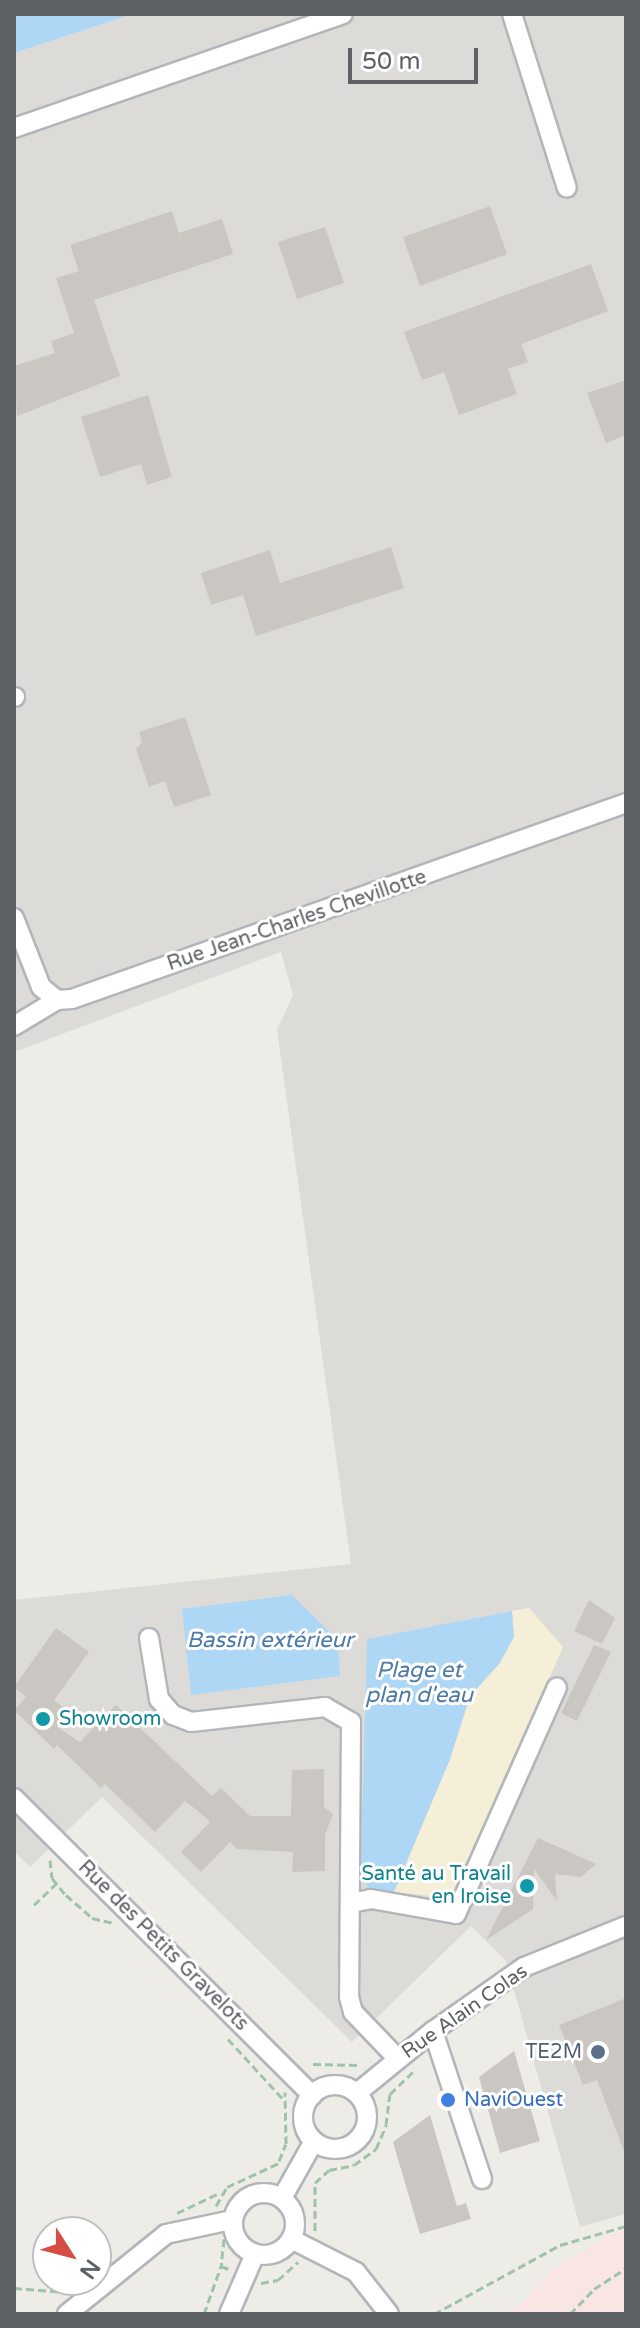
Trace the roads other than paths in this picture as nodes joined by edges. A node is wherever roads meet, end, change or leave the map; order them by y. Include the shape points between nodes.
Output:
1 (343, 14) edge
2 (512, 14) edge
3 (14, 128) edge
4 (567, 188) dead end
5 (626, 803) edge
6 (14, 918) edge
7 (57, 1000) junction
8 (18, 1025) edge
9 (149, 1638) dead end
10 (557, 1687) dead end
11 (14, 1798) edge
12 (351, 1903) junction
13 (626, 1926) edge
14 (433, 2031) junction
15 (398, 2059) junction
16 (357, 2093) junction
17 (312, 2095) junction
18 (314, 2141) junction
19 (482, 2179) dead end
20 (282, 2198) junction
21 (224, 2220) junction
22 (299, 2242) junction
23 (255, 2254) junction
24 (67, 2314) edge
25 (229, 2314) edge
26 (389, 2314) edge

1 - 3 street
2 - 4 street
5 - 7 street, Rue Jean-Charles Chevillotte
6 - 7 street via 30,968
7 - 8 street, Rue Jean-Charles Chevillotte
9 - 12 street via 159,1699 173,1715 191,1722 325,1707 351,1722
10 - 12 street via 456,1914 371,1899
11 - 17 street, Rue des Petits Gravelots
12 - 15 street via 353,2012
13 - 14 street, Rue Alain Colas via 524,1967
14 - 15 street, Rue Alain Colas
14 - 19 street
15 - 16 street, Rue Alain Colas
16 - 17 street via 329,2085
16 - 18 street via 367,2113 355,2142 334,2149
17 - 18 street via 303,2113
18 - 20 street via 287,2166
20 - 21 street via 270,2193 245,2198
20 - 22 street via 294,2216
21 - 23 street via 237,2241
21 - 24 street via 166,2234
22 - 23 street via 276,2253
22 - 26 street via 356,2272
23 - 25 street

